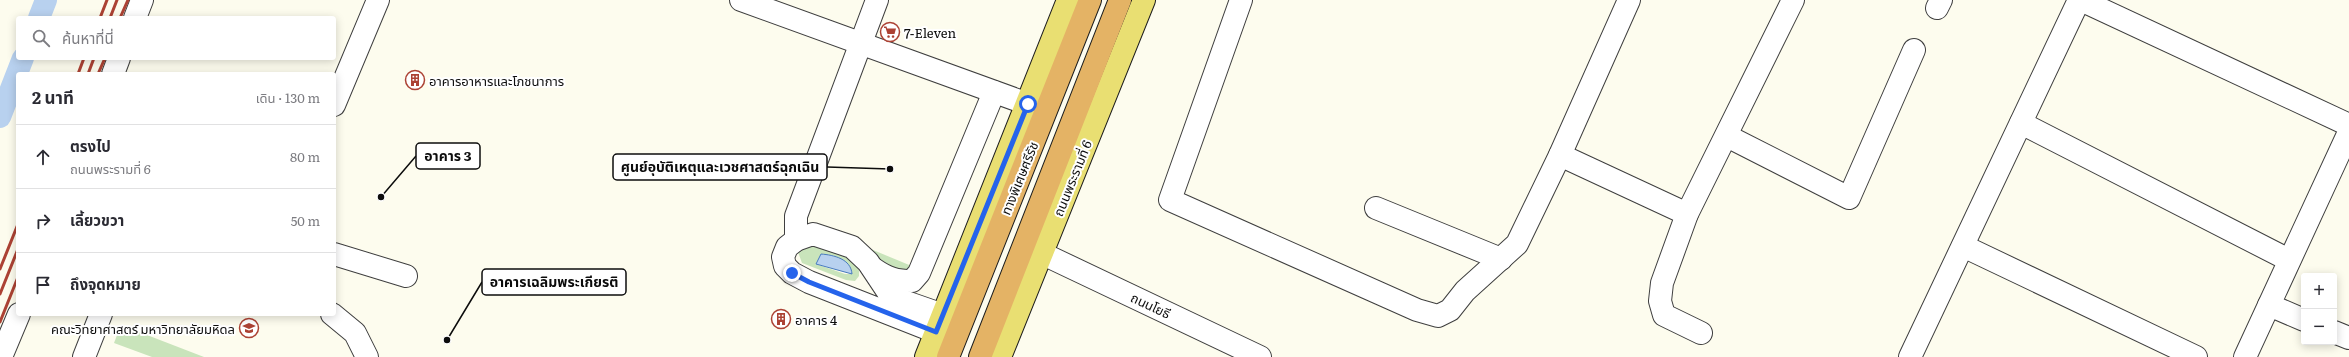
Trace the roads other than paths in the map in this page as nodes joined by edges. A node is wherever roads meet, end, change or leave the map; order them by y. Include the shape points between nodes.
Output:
1 (142, 0) edge
2 (378, 0) edge
3 (741, 0) edge
4 (877, 0) edge
5 (1068, 0) edge
6 (1090, 0) edge
7 (1120, 0) edge
8 (1144, 0) edge
9 (1241, 0) edge
10 (1629, 0) edge
11 (1793, 0) edge
12 (2080, 0) edge
13 (136, 16) edge
14 (861, 43) junction
15 (1914, 50) dead end
16 (118, 60) edge
17 (114, 72) edge
18 (994, 92) junction
19 (336, 100) edge
20 (1028, 104) junction
21 (2021, 123) junction
22 (2349, 125) edge
23 (2349, 132) edge
24 (1727, 136) junction
25 (1560, 155) junction
26 (1376, 208) dead end
27 (1687, 214) junction
28 (796, 240) junction
29 (1963, 246) junction
30 (1041, 253) junction
31 (336, 255) edge
32 (1501, 259) junction
33 (2290, 260) junction
34 (874, 271) junction
35 (406, 276) dead end
36 (861, 303) junction
37 (2269, 305) junction
38 (18, 316) edge
39 (100, 316) edge
40 (334, 316) edge
41 (2301, 319) edge
42 (940, 324) junction
43 (1701, 333) dead end
44 (2337, 333) edge
45 (2349, 338) edge
46 (1, 357) edge
47 (84, 357) edge
48 (368, 357) edge
49 (926, 357) edge
50 (948, 357) edge
51 (980, 357) edge
52 (1000, 357) edge
53 (1260, 357) edge
54 (1910, 357) edge
55 (2196, 357) edge
56 (2245, 357) edge

1 - 13 street
2 - 19 street
3 - 14 street
4 - 14 street
5 - 20 main road
6 - 50 highway, ทางพิเศษศรีรัช
7 - 51 highway, ทางพิเศษศรีรัช
8 - 30 main road, ถนนพระรามที่ 6
9 - 32 street via 1170,200 1417,310 1438,316 1450,310 1465,291
10 - 25 street
11 - 24 street
12 - 21 street
12 - 22 street
14 - 18 street
14 - 28 street via 796,216
15 - 24 street via 1849,198
16 - 17 street
18 - 20 street
18 - 34 street via 919,273 912,281 897,281
20 - 42 main road
21 - 29 street
21 - 33 street
23 - 33 street
24 - 27 street
25 - 27 street
25 - 32 street via 1517,244
26 - 32 street
27 - 43 street via 1662,283 1660,301 1664,315
28 - 34 street via 813,234 832,239 852,247
28 - 36 street via 787,247 783,257 785,266 792,273
29 - 54 street
29 - 55 street
30 - 52 main road, ถนนพระรามที่ 6
30 - 53 street, ถนนโยธี
31 - 35 street
33 - 37 street
34 - 36 street via 876,286 870,296
34 - 42 street via 888,292
36 - 42 street
37 - 41 street
37 - 56 street
38 - 46 street
39 - 47 street
40 - 48 street via 355,333
42 - 49 main road
44 - 45 street

